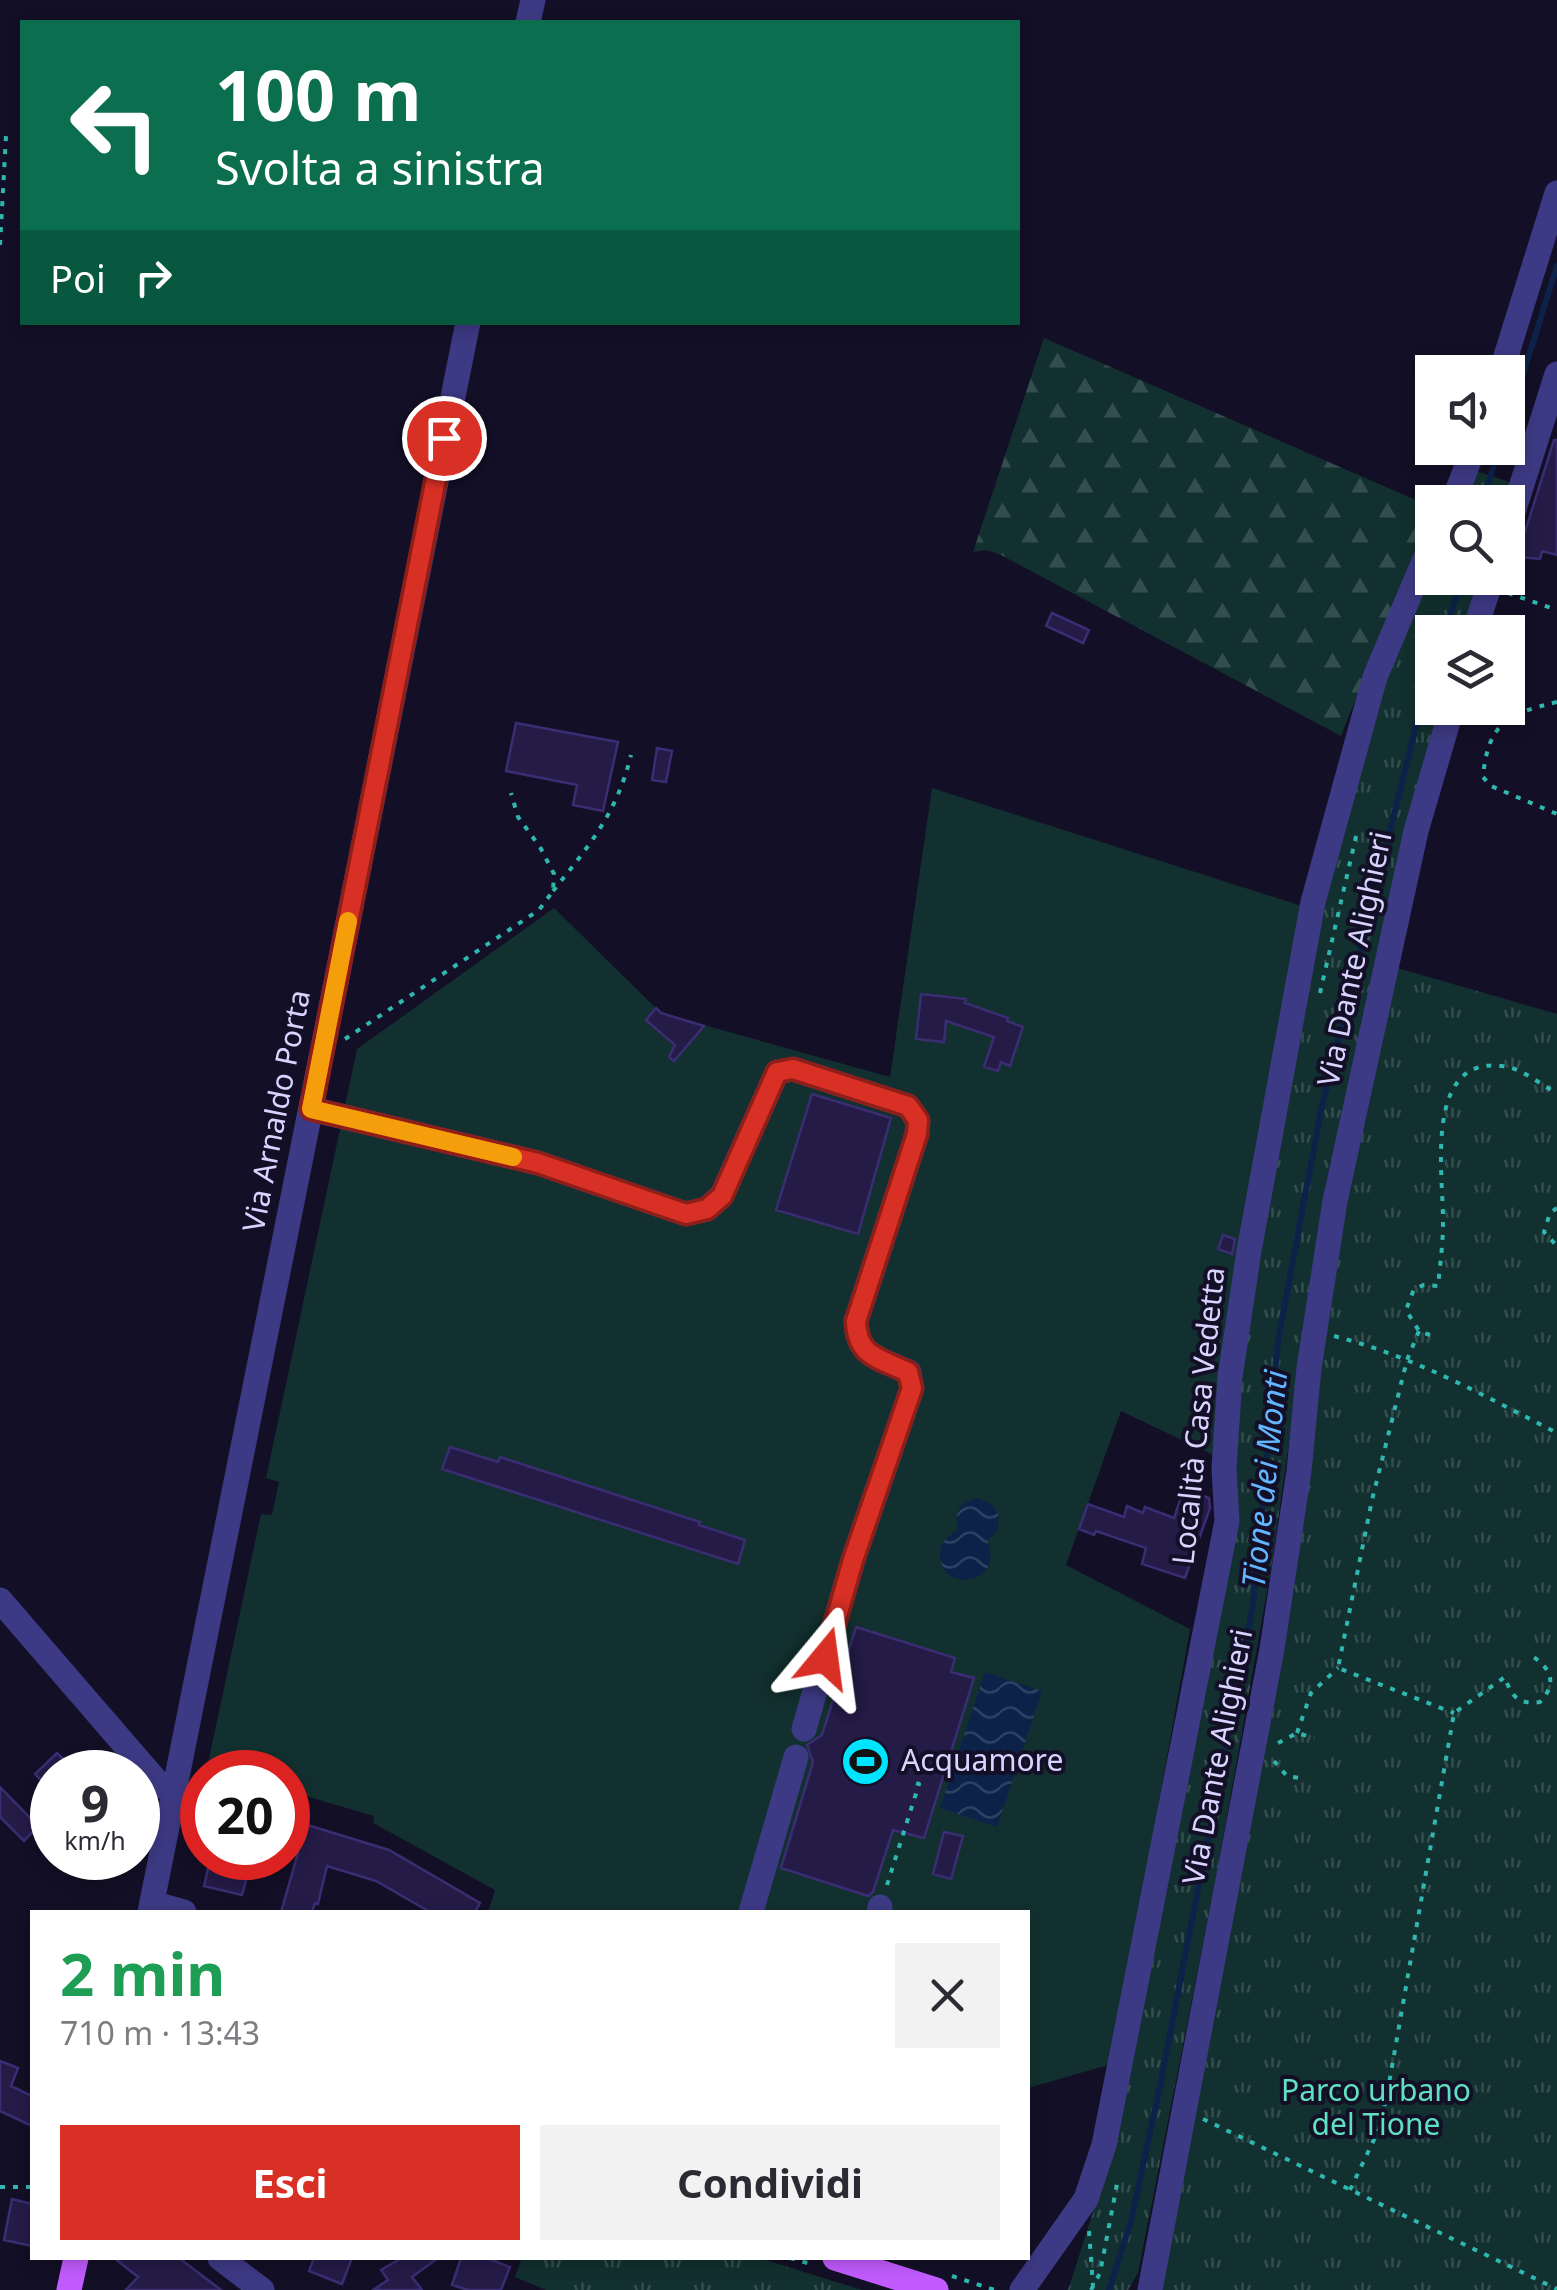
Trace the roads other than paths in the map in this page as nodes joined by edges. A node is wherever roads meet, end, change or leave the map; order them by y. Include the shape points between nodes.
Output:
1 (1557, 193) edge
2 (467, 325) edge
3 (1507, 355) edge
4 (1557, 374) edge
5 (1522, 485) edge
6 (1415, 582) edge
7 (1447, 725) edge
8 (311, 1109) junction
9 (0, 1600) edge
10 (804, 1729) dead end
11 (796, 1757) dead end
12 (174, 1794) junction
13 (151, 1908) edge
14 (752, 1910) edge
15 (76, 2260) edge
16 (223, 2260) edge
17 (841, 2260) edge
18 (69, 2290) edge
19 (262, 2290) edge
20 (936, 2290) edge
21 (1022, 2290) edge
22 (1150, 2290) edge

1 - 3 street
2 - 8 street, Via Arnaldo Porta
4 - 5 street
6 - 21 street, Località Casa Vedetta via 1375,677 1313,902 1232,1359 1227,1521 1104,2145 1086,2199
7 - 22 street, Via Dante Alighieri via 1412,850 1336,1201 1272,1649
8 - 10 street via 538,1163 686,1214 722,1196 777,1072 793,1069 908,1106 918,1120 917,1134 856,1321 856,1339 865,1351 908,1372 912,1388
8 - 12 street, Via Arnaldo Porta
9 - 12 street via 156,1782
11 - 14 street
12 - 13 street, Via Arnaldo Porta
15 - 18 main road
16 - 19 street
17 - 20 main road

